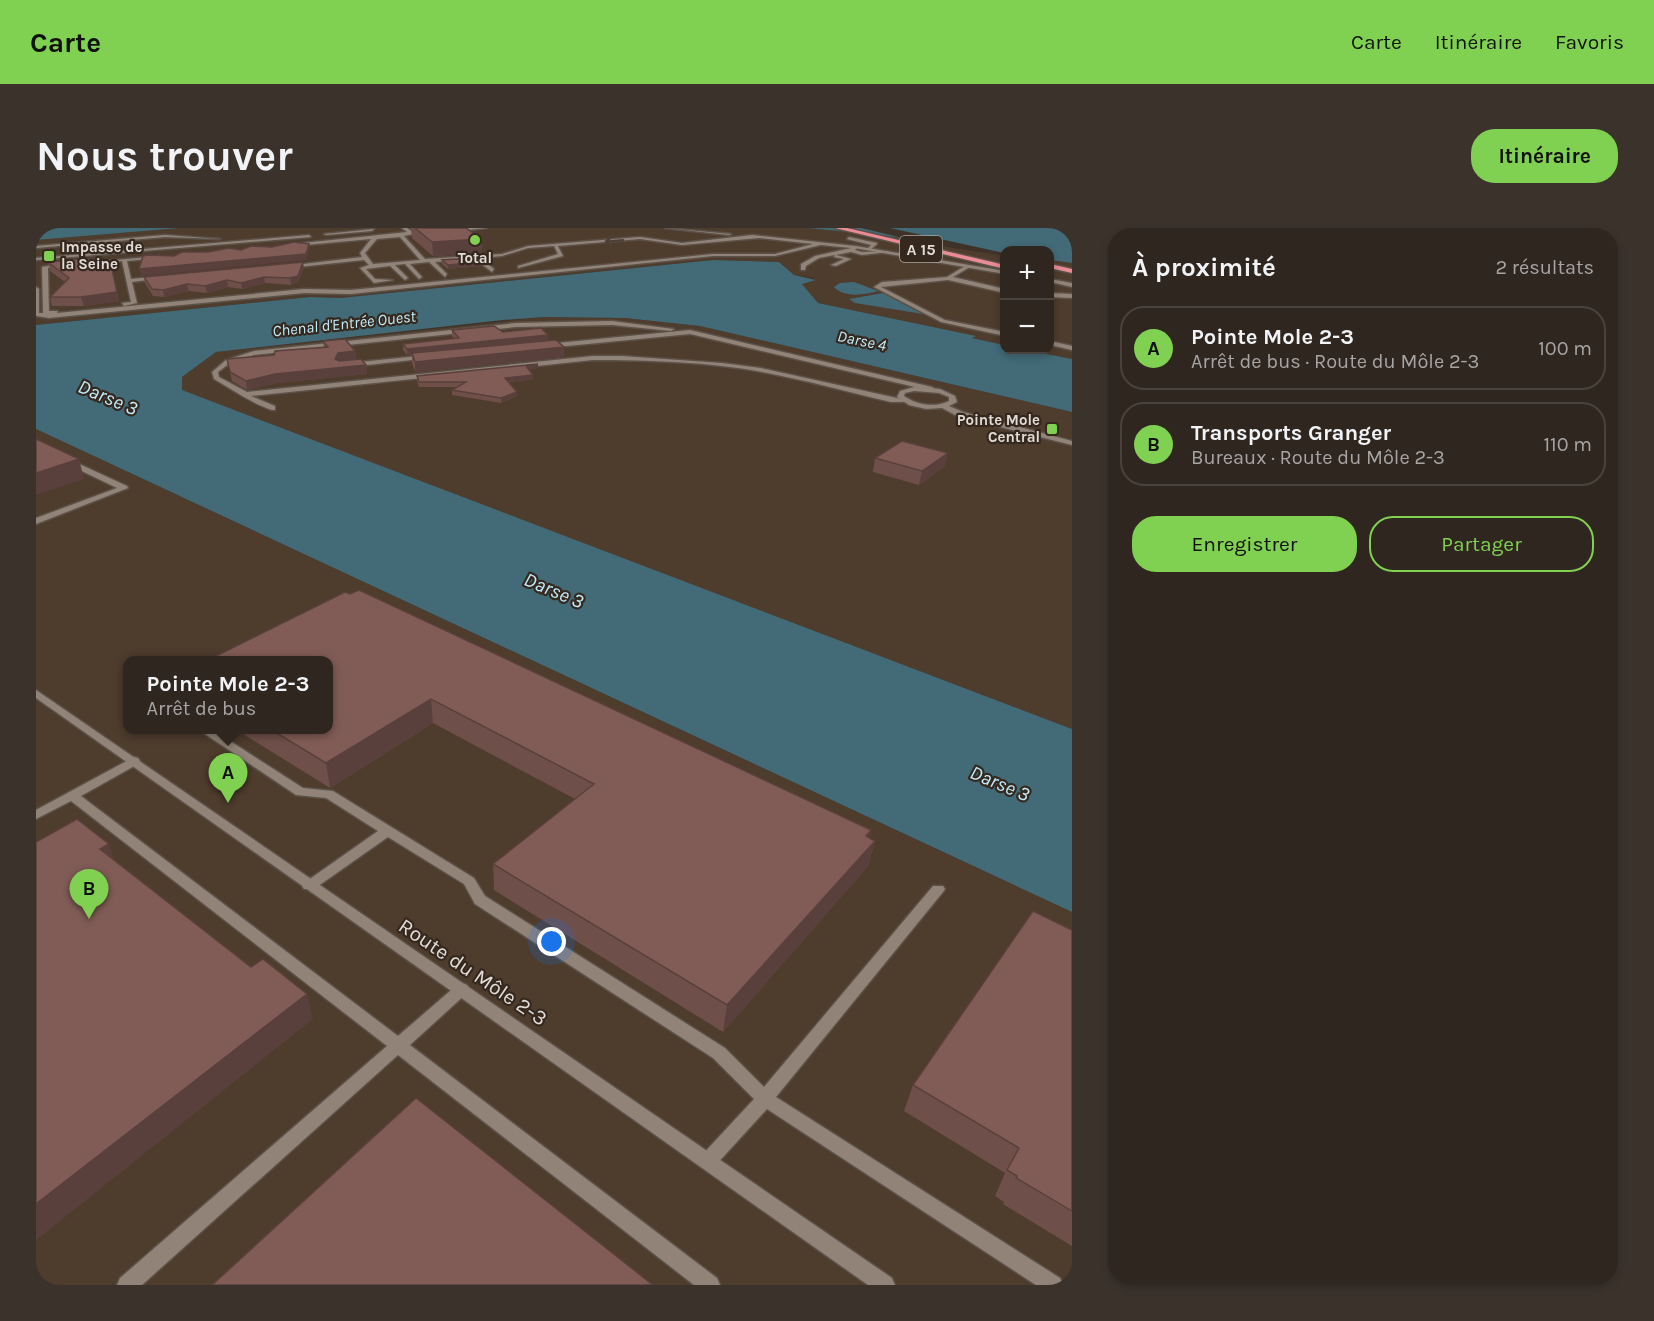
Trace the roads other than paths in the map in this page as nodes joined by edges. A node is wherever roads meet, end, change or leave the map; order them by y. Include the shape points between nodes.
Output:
1 (402, 228) edge
2 (485, 228) edge
3 (668, 228) edge
4 (755, 228) edge
5 (838, 228) edge
6 (874, 228) edge
7 (440, 231) edge
8 (401, 235) junction
9 (747, 236) junction
10 (758, 237) junction
11 (375, 238) junction
12 (849, 238) dead end
13 (230, 243) junction
14 (821, 243) junction
15 (288, 246) edge
16 (556, 246) junction
17 (36, 247) edge
18 (854, 249) junction
19 (868, 249) junction
20 (887, 252) junction
21 (829, 254) junction
22 (502, 255) junction
23 (171, 256) edge
24 (475, 256) junction
25 (465, 257) junction
26 (1000, 257) edge
27 (365, 258) junction
28 (38, 260) edge
29 (124, 260) junction
30 (424, 261) junction
31 (406, 262) junction
32 (505, 262) dead end
33 (79, 264) edge
34 (391, 264) junction
35 (68, 265) edge
36 (382, 265) junction
37 (834, 265) dead end
38 (372, 266) junction
39 (1000, 266) edge
40 (276, 267) edge
41 (966, 267) junction
42 (1054, 267) edge
43 (427, 268) dead end
44 (803, 269) dead end
45 (492, 270) junction
46 (482, 271) junction
47 (1072, 271) edge
48 (1000, 272) edge
49 (445, 275) junction
50 (174, 276) edge
51 (427, 276) dead end
52 (435, 276) dead end
53 (419, 277) junction
54 (1054, 277) edge
55 (405, 278) junction
56 (948, 278) junction
57 (396, 279) junction
58 (1072, 280) edge
59 (128, 281) junction
60 (1054, 282) edge
61 (1072, 285) edge
62 (36, 289) edge
63 (1000, 290) edge
64 (1054, 294) edge
65 (1072, 295) edge
66 (690, 332) junction
67 (1000, 333) edge
68 (1054, 344) edge
69 (538, 346) edge
70 (1072, 348) edge
71 (433, 357) edge
72 (339, 366) edge
73 (932, 389) junction
74 (246, 394) junction
75 (903, 400) junction
76 (943, 406) junction
77 (272, 408) dead end
78 (1072, 443) edge
79 (36, 446) edge
80 (36, 521) edge
81 (36, 693) edge
82 (213, 734) edge
83 (134, 761) junction
84 (72, 795) junction
85 (36, 815) edge
86 (387, 831) junction
87 (309, 886) junction
88 (938, 889) dead end
89 (462, 989) junction
90 (398, 1045) junction
91 (765, 1099) junction
92 (708, 1161) junction
93 (127, 1285) edge
94 (710, 1285) edge
95 (885, 1285) edge
96 (1053, 1285) edge

1 - 8 street via 414,233
1 - 13 street
2 - 7 street
3 - 9 street
4 - 9 street
5 - 39 highway, A 15
6 - 26 highway, A 15
8 - 11 street
8 - 30 street
9 - 10 street
10 - 14 street
10 -> 16 street via 682,244 640,238
11 - 15 street
11 - 27 street via 362,250
12 - 19 street via 875,244
13 - 17 street via 183,236
13 - 28 street
14 - 18 street
14 - 62 street via 775,255 713,255 351,292 304,291 49,316 36,314
16 - 22 street via 528,247
16 - 45 street via 561,255
18 - 19 street
18 - 20 street via 862,254
18 - 21 street
19 - 20 street
20 - 41 street
21 - 37 street via 849,259
21 - 44 street via 807,261
22 - 24 street
22 - 32 street via 500,258
23 - 29 street
24 - 25 street
24 - 45 street
25 - 30 street
25 - 46 street
27 - 38 street
27 - 40 street
29 - 33 street
29 - 59 street
30 - 31 street
30 - 43 street
30 - 49 street
31 - 34 street
31 - 53 street
34 - 36 street
34 - 55 street
35 - 59 street via 45,267 46,312 134,303
36 - 38 street
36 - 57 street
38 - 57 street via 363,268 374,281
41 - 48 street
41 - 56 street
42 - 47 highway
45 - 46 street
46 - 49 street
49 - 52 street
50 - 59 street
51 - 53 street
53 - 55 street
54 - 58 highway
55 - 57 street
56 - 63 street
56 - 67 street via 877,287 943,321
60 - 61 street
64 - 65 street
66 - 69 street
66 - 73 street
66 - 74 street via 612,323 545,324 254,353 234,358 215,372 216,378
68 - 70 street
71 - 72 street
73 - 75 street via 902,392
73 - 76 street via 954,399
74 - 75 street via 622,358 761,370
74 - 77 street
75 - 76 street
76 - 78 street via 960,414
79 - 80 street via 124,488
81 - 83 street, Route du Môle 2-3
82 - 86 street via 300,792 329,795
83 - 84 street
83 - 87 street, Route du Môle 2-3
84 - 85 street
84 - 90 street
86 - 87 street
86 - 91 street via 469,881 480,900 719,1053
87 - 89 street, Route du Môle 2-3
88 - 91 street
89 - 90 street
89 - 92 street, Route du Môle 2-3
90 - 93 street
90 - 94 street
91 - 92 street
91 - 96 street
92 - 95 street, Route du Môle 2-3

